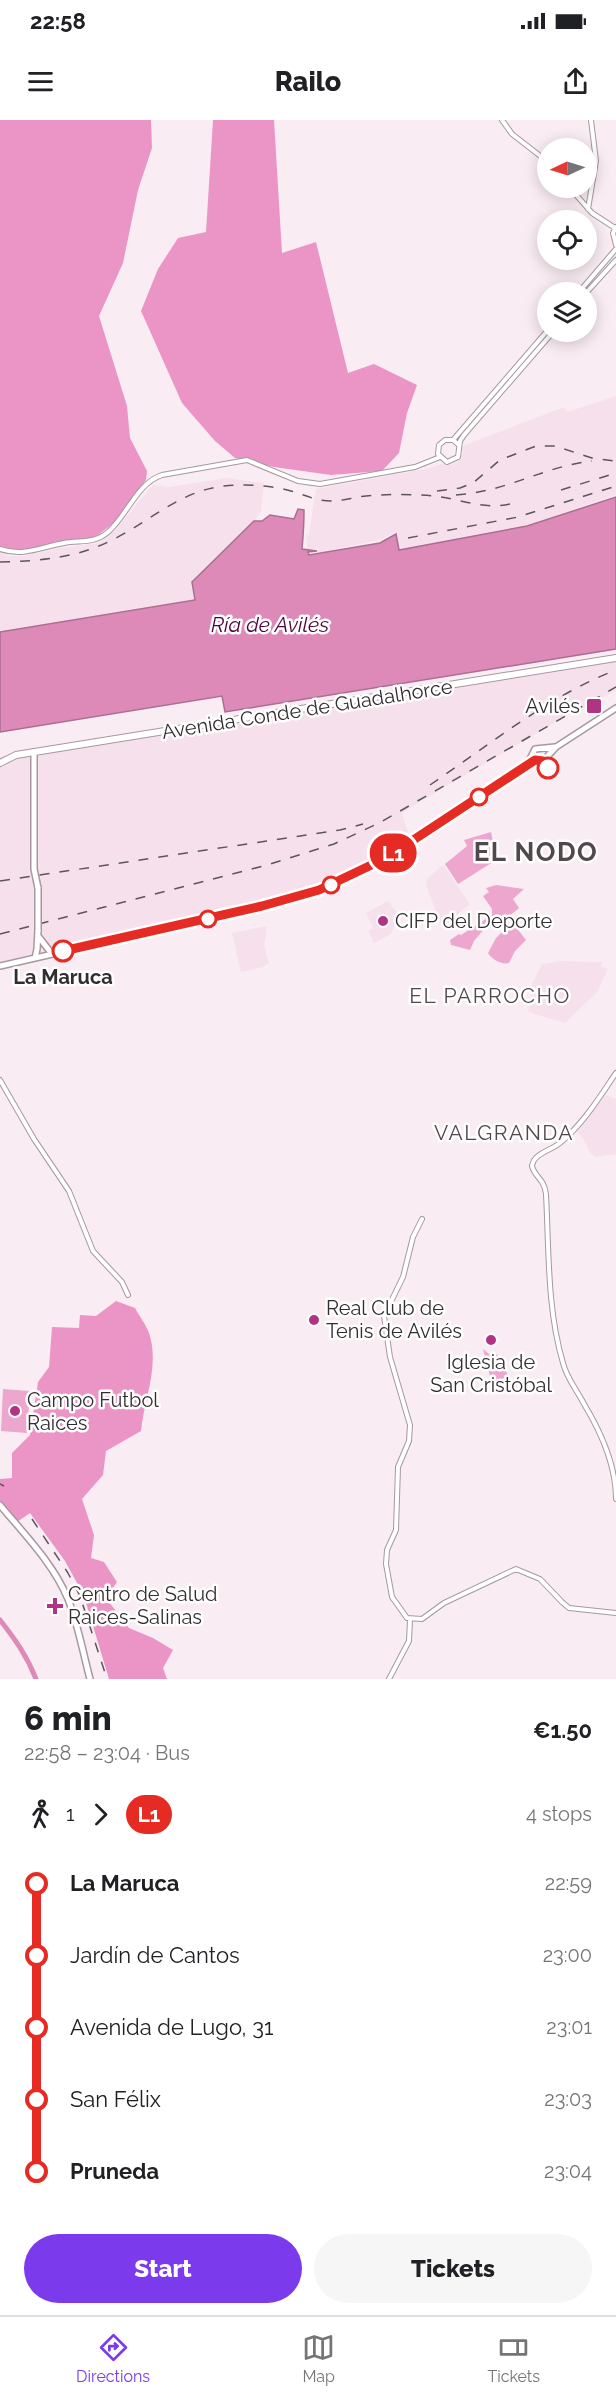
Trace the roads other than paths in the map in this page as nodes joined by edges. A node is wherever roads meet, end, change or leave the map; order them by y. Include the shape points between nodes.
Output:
1 (502, 120) edge
2 (591, 120) edge
3 (537, 153) edge
4 (579, 198) edge
5 (588, 209) junction
6 (615, 227) edge
7 (616, 247) edge
8 (616, 260) edge
9 (587, 282) edge
10 (596, 282) edge
11 (538, 342) edge
12 (544, 342) edge
13 (453, 440) junction
14 (459, 446) junction
15 (440, 458) junction
16 (0, 549) edge
17 (616, 658) edge
18 (616, 708) edge
19 (556, 747) junction
20 (542, 749) junction
21 (34, 752) junction
22 (546, 757) junction
23 (533, 758) junction
24 (0, 763) edge
25 (38, 935) junction
26 (45, 945) junction
27 (63, 951) junction
28 (51, 954) junction
29 (35, 958) junction
30 (0, 966) edge
31 (616, 1073) edge
32 (0, 1080) edge
33 (422, 1219) dead end
34 (128, 1294) dead end
35 (616, 1499) edge
36 (0, 1505) edge
37 (616, 1613) edge
38 (410, 1620) junction
39 (90, 1679) edge
40 (389, 1679) edge

1 - 3 street via 512,134
2 - 5 street via 596,161
4 - 5 street
5 - 6 street
6 - 7 street
7 - 9 street
8 - 10 street
11 - 13 street
12 - 14 street via 464,435
13 - 14 street
13 - 15 street via 439,445
14 - 15 street via 455,460 447,462
15 - 16 street via 415,467 320,484 298,481 247,460 162,476 150,481 110,531 98,540 20,553
17 - 21 highway, Avenida Conde de Guadalhorce
18 - 19 main road
19 - 20 main road
19 - 22 main road
20 - 22 main road
20 - 23 main road via 536,749
21 - 24 highway, Avenida Conde de Guadalhorce
21 - 25 main road, bridge
22 - 23 main road via 542,762
23 - 27 main road via 386,858 319,890
25 - 26 main road
25 - 28 main road via 42,948
25 - 29 main road
26 - 27 main road
26 - 28 main road
27 - 28 main road
28 - 29 main road
29 - 30 main road
31 - 35 street via 576,1127 536,1157 532,1166 545,1186 553,1323 561,1356 613,1469
32 - 34 street via 69,1191 93,1251
33 - 38 street via 403,1277 384,1316 386,1340 410,1432 398,1467 396,1530 386,1564 392,1598
36 - 39 main road via 60,1583
37 - 38 street via 569,1608 540,1579 516,1569 444,1603 422,1619
38 - 40 street via 409,1641

